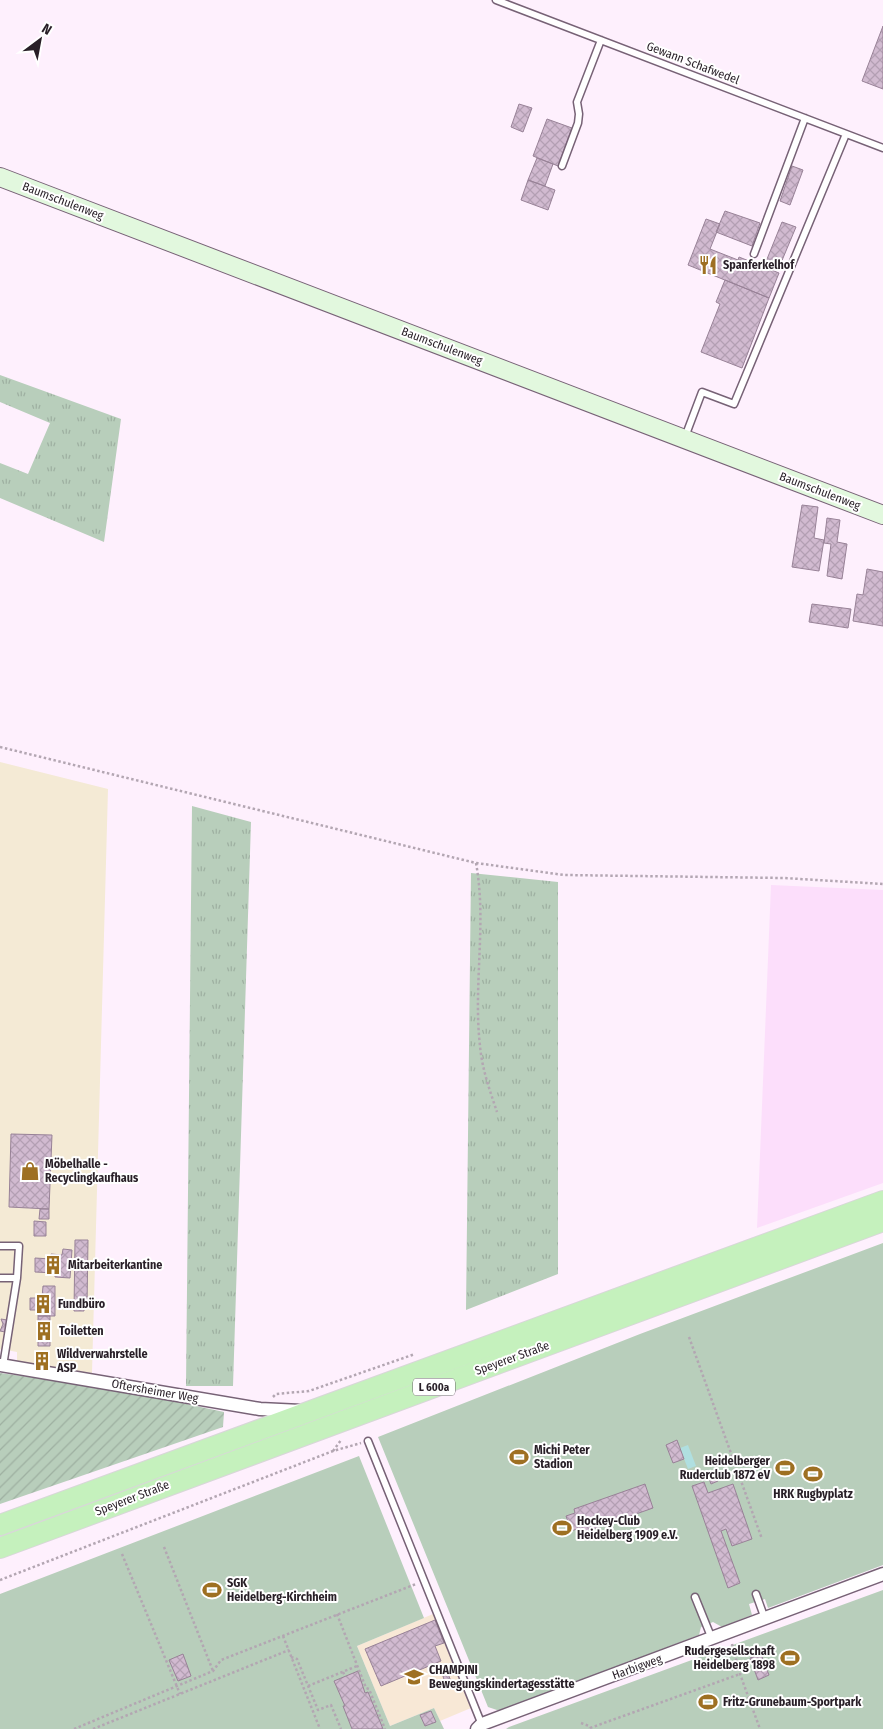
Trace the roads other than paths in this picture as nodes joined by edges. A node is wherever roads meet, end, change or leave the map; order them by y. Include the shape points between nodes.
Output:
1 (496, 0) edge
2 (601, 40) junction
3 (806, 118) junction
4 (846, 134) junction
5 (883, 148) edge
6 (562, 166) dead end
7 (0, 177) edge
8 (754, 254) dead end
9 (684, 439) junction
10 (883, 515) edge
11 (883, 1201) edge
12 (883, 1220) edge
13 (0, 1246) edge
14 (0, 1278) edge
15 (17, 1278) junction
16 (2, 1366) edge
17 (311, 1412) junction
18 (368, 1441) road end
19 (0, 1525) edge
20 (0, 1548) edge
21 (883, 1574) edge
22 (756, 1594) dead end
23 (695, 1597) dead end
24 (765, 1619) junction
25 (712, 1639) junction
26 (481, 1727) edge

1 - 2 lane, Gewann Schafwedel
2 - 3 lane, Gewann Schafwedel
2 - 6 lane via 577,102 578,122
3 - 4 lane, Gewann Schafwedel
3 - 8 lane
4 - 5 lane, Gewann Schafwedel
4 - 9 lane via 734,404 702,392
7 - 9 street, Baumschulenweg
9 - 10 street, Baumschulenweg
11 - 17 main road, Speyerer Straße / L 600a
12 - 20 main road, Speyerer Straße / L 600a
13 - 15 lane via 19,1246
14 - 15 lane
15 - 16 lane
16 - 17 street, Oftersheimer Weg via 260,1409
17 - 19 main road, Speyerer Straße / L 600a
18 - 26 lane
21 - 24 street, Harbigweg
22 - 24 lane
23 - 25 lane
24 - 25 street, Harbigweg
25 - 26 street, Harbigweg

